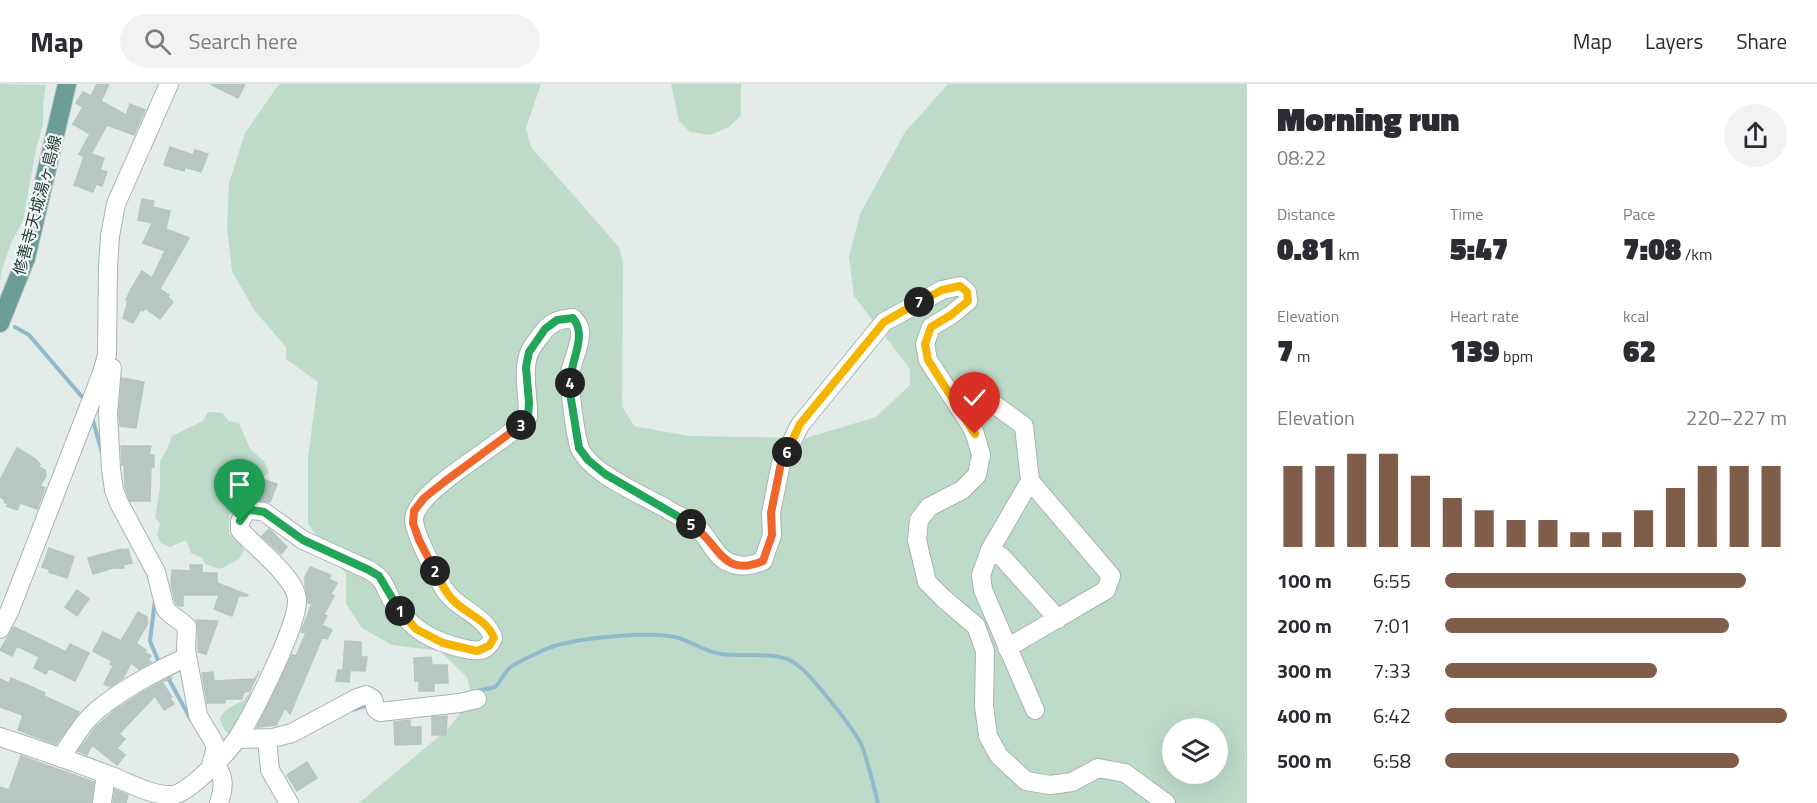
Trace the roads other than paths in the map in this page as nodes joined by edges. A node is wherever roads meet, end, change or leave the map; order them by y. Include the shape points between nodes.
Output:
1 (67, 84) edge
2 (167, 85) edge
3 (0, 323) edge
4 (107, 349) junction
5 (955, 401) junction
6 (1030, 481) junction
7 (990, 550) junction
8 (1058, 619) junction
9 (0, 629) edge
10 (1007, 648) junction
11 (187, 657) junction
12 (477, 699) dead end
13 (1035, 710) dead end
14 (0, 737) edge
15 (268, 743) junction
16 (222, 751) junction
17 (61, 758) junction
18 (106, 774) junction
19 (102, 803) edge
20 (219, 803) edge
21 (289, 803) edge
22 (1166, 803) edge

1 - 3 main road, 修善寺天城湯ヶ島線 via 26,258
2 - 4 street via 116,204 110,236
4 - 9 street via 89,409
4 - 11 street via 113,369 108,413 114,490 156,572 165,608 187,627
5 - 6 street via 983,396 1024,426
5 - 16 street via 928,360 925,344 931,327 968,301 967,292 960,286 942,290 884,322 800,424 781,463 771,513 772,535 763,561 736,566 724,561 701,530 605,474 579,448 570,374 581,333 573,318 557,320 545,329 529,352 528,417 424,498 414,511 413,523 419,540 444,589 455,603 491,630 494,638 489,646 477,651 464,648 443,643 416,629 379,576 303,540 264,512 247,511 240,521 240,530 287,577 295,590 296,610 250,719
5 - 22 street via 975,434 981,455 977,475 962,490 929,507 920,520 916,540 927,582 976,626 985,651 988,736 999,756 1026,781 1050,785 1072,782 1098,768 1125,773
6 - 7 street
6 - 8 street via 1111,576 1106,590
7 - 8 street via 1002,557
7 - 10 street via 981,575 983,590
8 - 10 street
10 - 13 street
11 - 16 street via 198,715
11 - 17 street via 99,708
12 - 15 street via 380,712 366,695
14 - 17 street
15 - 16 street
15 - 21 street via 270,770
16 - 18 street via 182,792 173,795 146,790
16 - 20 street via 223,787
17 - 18 street
18 - 19 street

